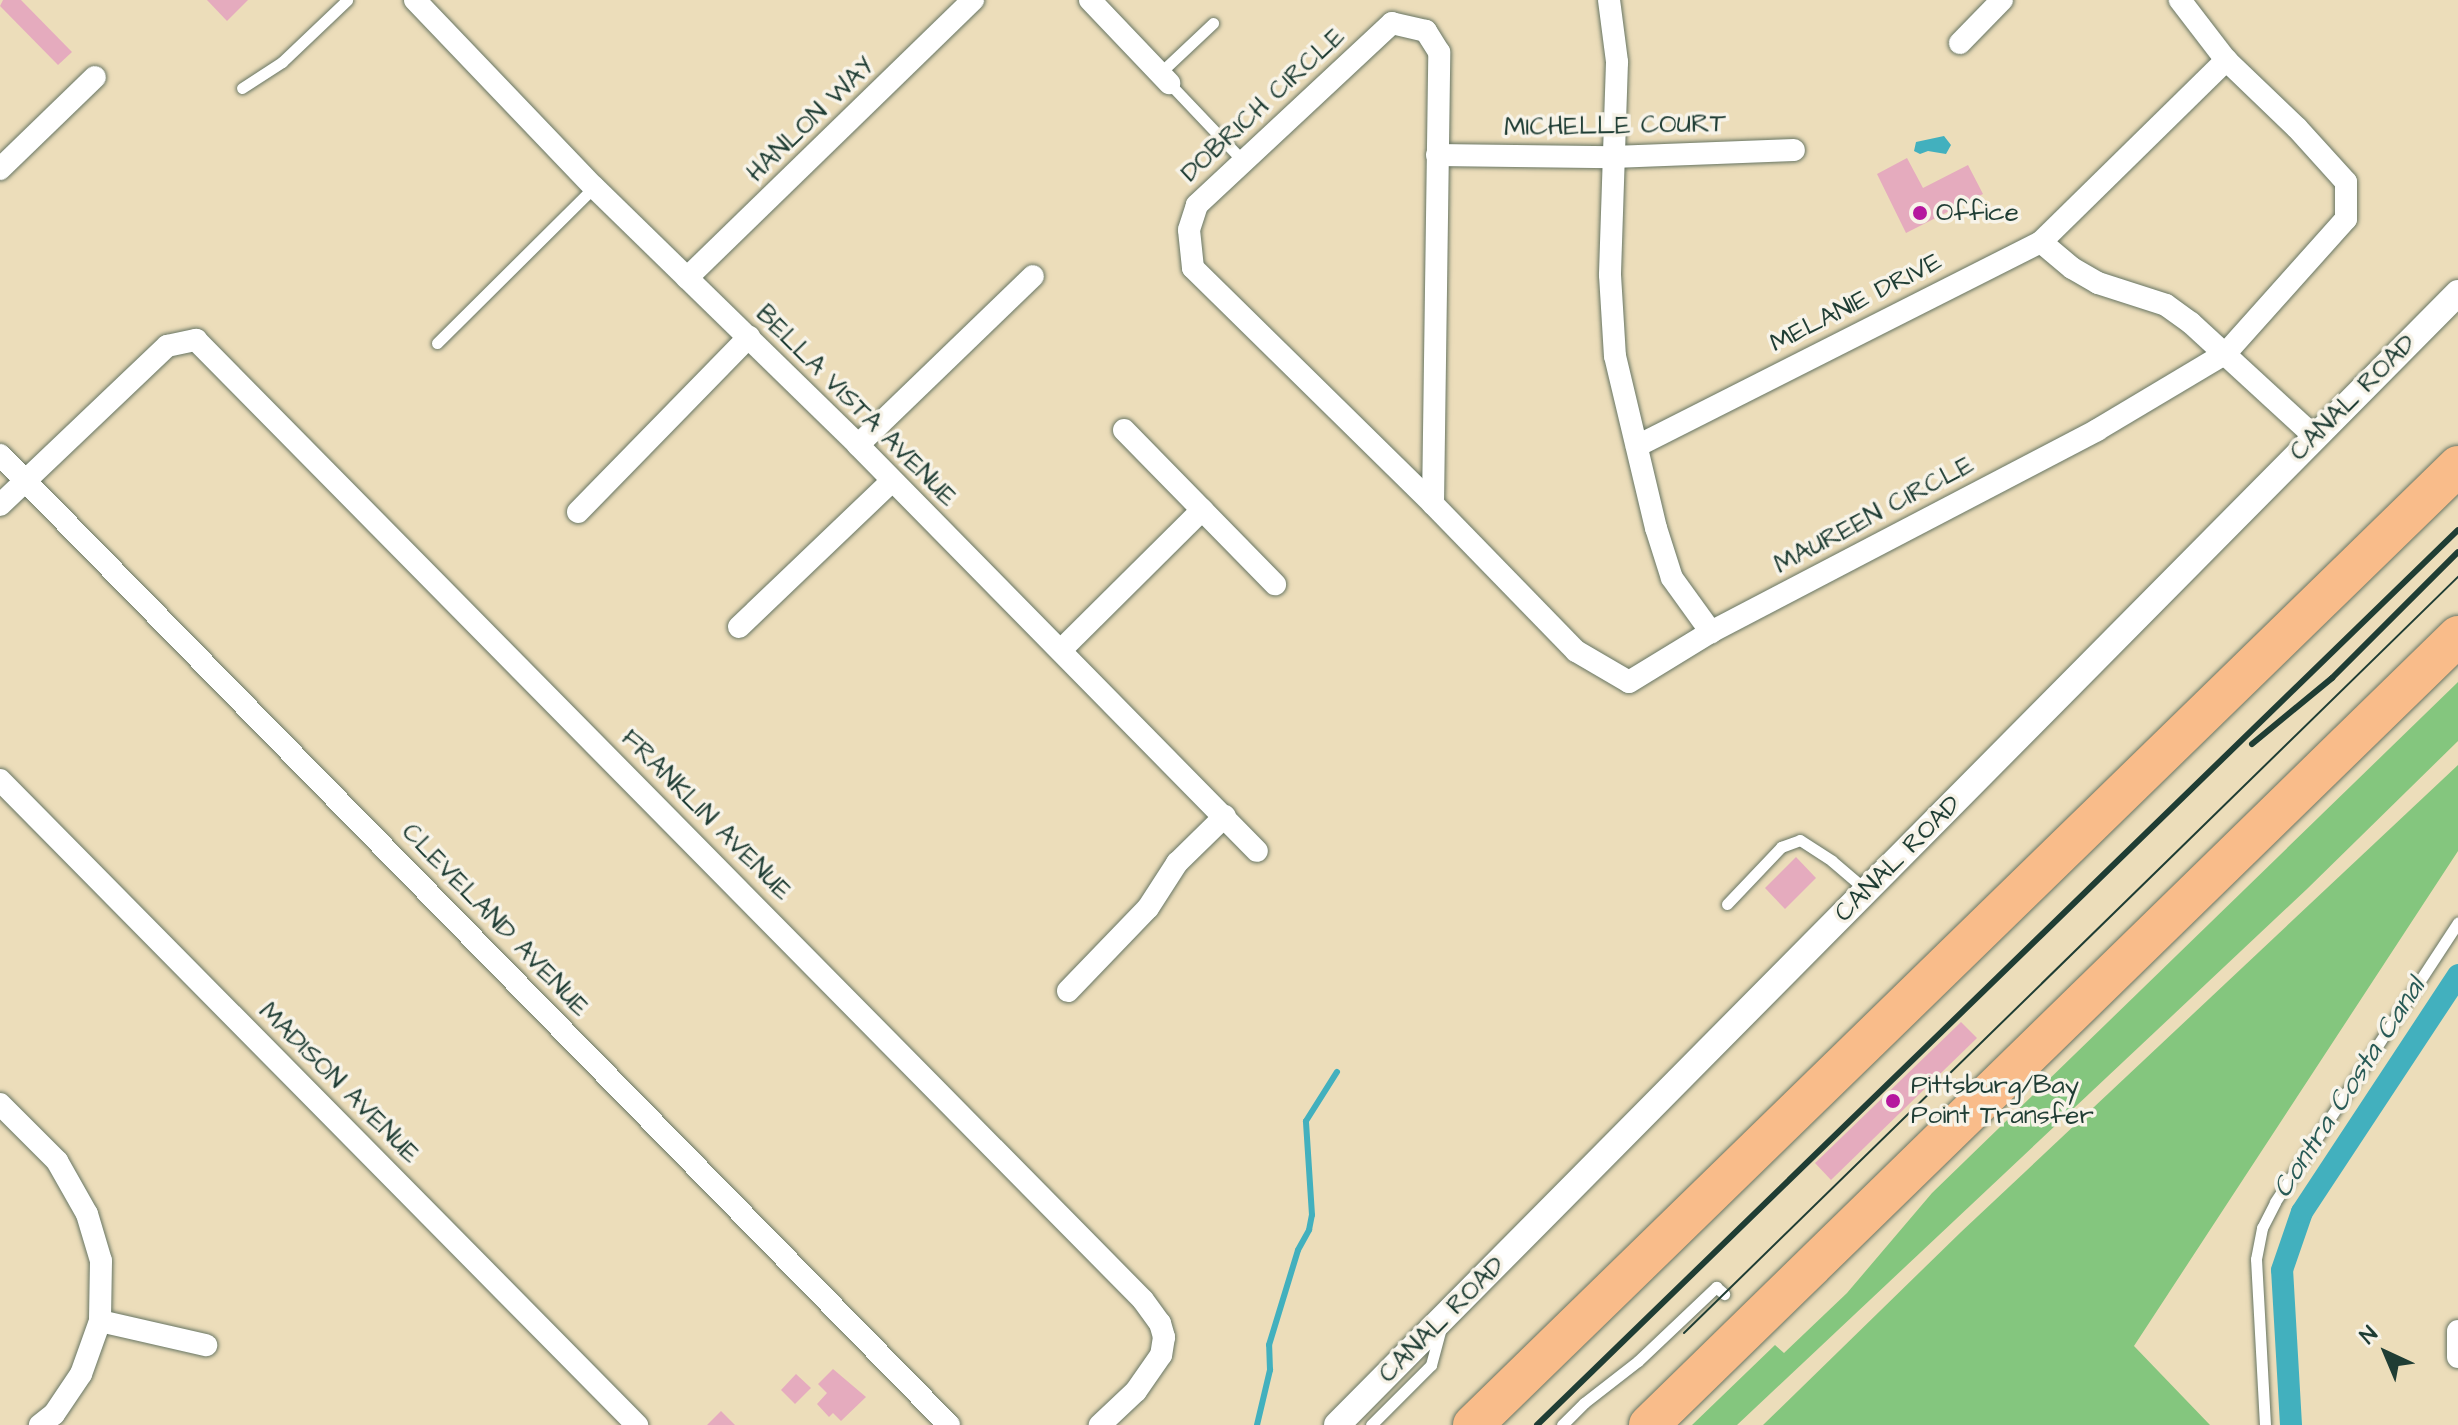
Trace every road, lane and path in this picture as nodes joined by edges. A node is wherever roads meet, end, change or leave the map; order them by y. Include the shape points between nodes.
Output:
1 (347, 0) edge
2 (415, 0) edge
3 (973, 0) edge
4 (1090, 0) edge
5 (1609, 0) edge
6 (2002, 0) edge
7 (2180, 0) edge
8 (1213, 23) dead end
9 (1960, 43) dead end
10 (2226, 60) junction
11 (95, 77) dead end
12 (1165, 78) junction
13 (242, 88) dead end
14 (1794, 150) dead end
15 (1437, 155) junction
16 (1613, 157) junction
17 (1243, 161) junction
18 (0, 169) edge
19 (594, 187) junction
20 (2041, 242) junction
21 (1033, 276) dead end
22 (687, 278) junction
23 (2458, 293) edge
24 (749, 337) junction
25 (437, 343) dead end
26 (2226, 353) junction
27 (1124, 430) dead end
28 (2314, 436) junction
29 (858, 445) junction
30 (1637, 446) junction
31 (0, 455) edge
32 (2458, 466) edge
33 (25, 481) junction
34 (892, 481) junction
35 (1433, 504) junction
36 (0, 505) edge
37 (1202, 510) junction
38 (578, 512) dead end
39 (1275, 584) dead end
40 (739, 627) dead end
41 (1711, 632) junction
42 (2458, 636) edge
43 (1061, 650) junction
44 (0, 780) edge
45 (1225, 816) junction
46 (1257, 851) dead end
47 (1866, 891) junction
48 (1727, 904) dead end
49 (2458, 922) edge
50 (1068, 991) dead end
51 (0, 1104) edge
52 (1724, 1294) dead end
53 (1444, 1317) junction
54 (100, 1321) junction
55 (2458, 1331) edge
56 (206, 1345) dead end
57 (2458, 1357) edge
58 (40, 1425) edge
59 (637, 1425) edge
60 (949, 1425) edge
61 (1100, 1425) edge
62 (1337, 1425) edge
63 (1371, 1425) edge
64 (1473, 1425) edge
65 (1562, 1425) edge
66 (1649, 1425) edge
67 (2265, 1425) edge

1 - 13 lane via 282,62
2 - 19 street, BELLA VISTA AVENUE
3 - 22 street, HANLON WAY
4 - 12 street
5 - 16 street via 1617,62
6 - 9 street
7 - 10 street, MAUREEN CIRCLE
8 - 12 lane
10 - 20 street, MELANIE DRIVE
10 - 26 street, MAUREEN CIRCLE via 2346,182 2346,219
11 - 18 street
12 - 17 lane
14 - 16 street, MICHELLE COURT
15 - 16 street, MICHELLE COURT
15 - 17 street, DOBRICH CIRCLE via 1439,52 1426,31 1392,23
15 - 35 street, DOBRICH CIRCLE
16 - 30 street via 1610,275 1615,356
17 - 35 street, DOBRICH CIRCLE via 1197,205 1189,230 1193,268
19 - 22 street, BELLA VISTA AVENUE
19 - 25 lane
20 - 26 street via 2098,283 2166,305
20 - 30 street, MELANIE DRIVE
21 - 29 street
22 - 24 street, BELLA VISTA AVENUE
23 - 28 street, CANAL ROAD
24 - 29 street, BELLA VISTA AVENUE
24 - 38 street
26 - 28 street
26 - 41 street, MAUREEN CIRCLE via 2097,430
27 - 37 street
28 - 47 street, CANAL ROAD
29 - 34 street, BELLA VISTA AVENUE
30 - 41 street via 1672,578
31 - 33 street, CLEVELAND AVENUE
32 - 64 highway
33 - 36 street
33 - 60 street, CLEVELAND AVENUE
33 - 61 street, FRANKLIN AVENUE via 167,346 196,340 1143,1300 1164,1337 1153,1371
34 - 40 street
34 - 43 street, BELLA VISTA AVENUE
35 - 41 street, DOBRICH CIRCLE via 1576,651 1629,682
37 - 39 street
37 - 43 street
42 - 66 highway
43 - 45 street, BELLA VISTA AVENUE
44 - 59 street, MADISON AVENUE
45 - 46 street, BELLA VISTA AVENUE
45 - 50 street via 1177,863 1148,908
47 - 48 lane via 1800,840 1781,847
47 - 53 street, CANAL ROAD
49 - 67 lane via 2262,1228 2256,1259
51 - 54 street via 57,1161 87,1214 101,1261
52 - 65 lane via 1716,1287
53 - 62 street, CANAL ROAD
53 - 63 lane via 1431,1365
54 - 56 street
54 - 58 street via 81,1374 54,1414
55 - 57 street

